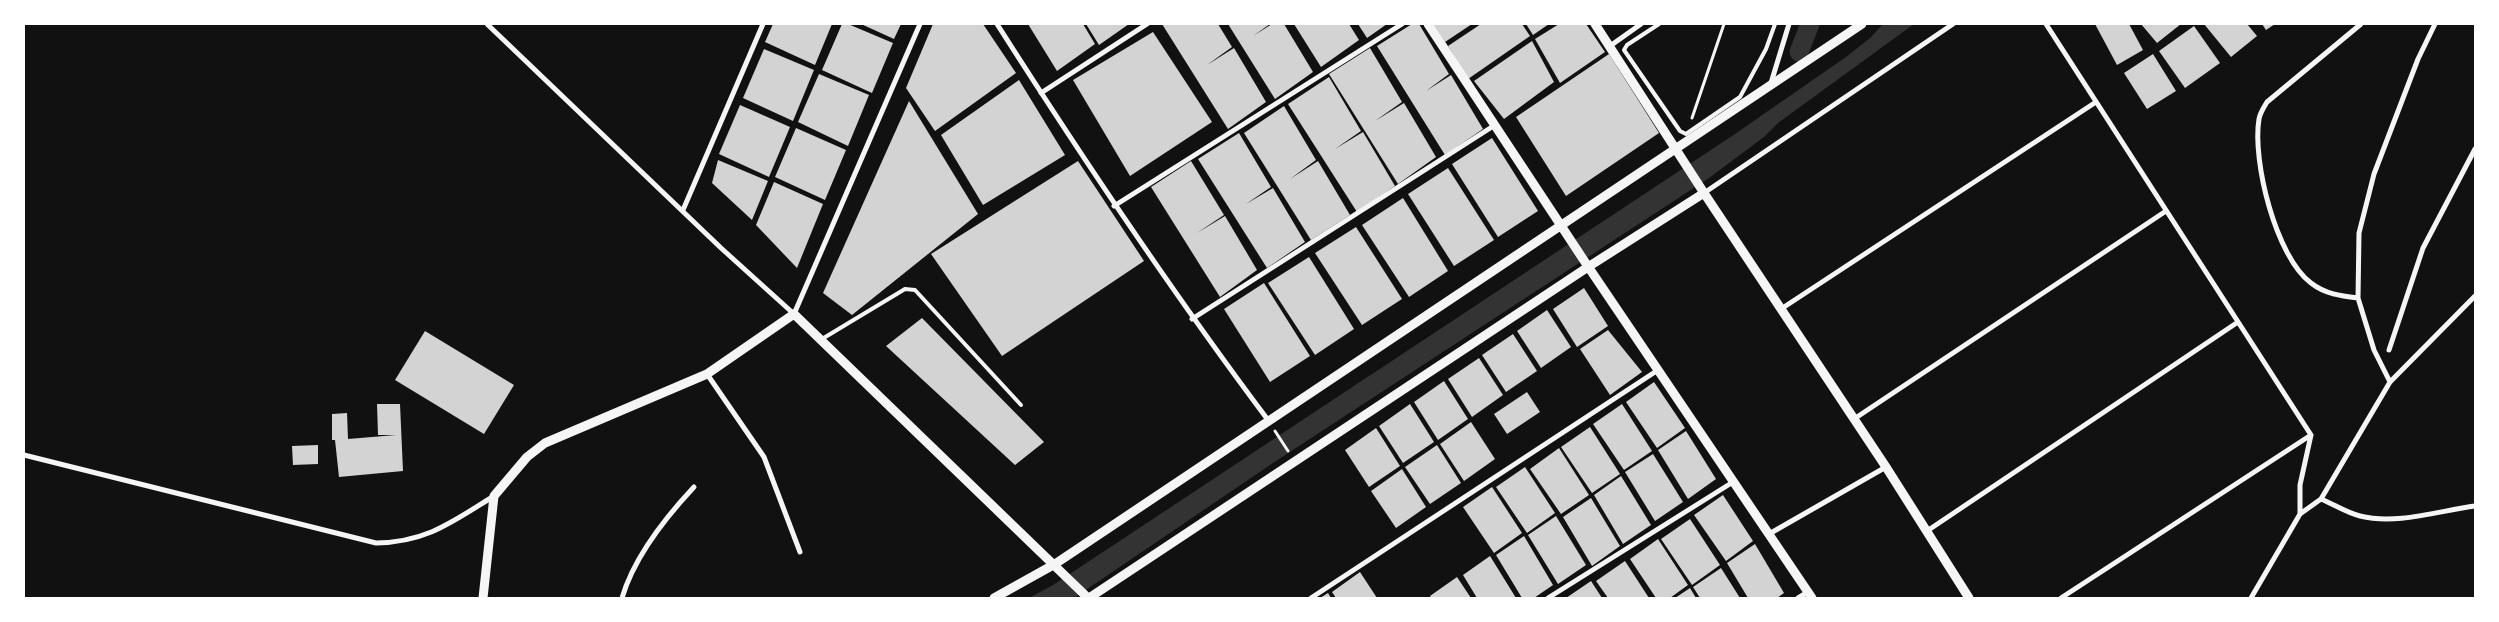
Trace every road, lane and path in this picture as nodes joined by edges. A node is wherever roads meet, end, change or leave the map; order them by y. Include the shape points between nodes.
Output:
1 (487, 24) edge
2 (763, 24) edge
3 (920, 24) edge
4 (997, 24) edge
5 (1147, 24) edge
6 (1402, 24) edge
7 (1428, 24) edge
8 (1595, 24) edge
9 (1641, 24) edge
10 (1659, 24) edge
11 (1724, 24) edge
12 (1775, 24) edge
13 (1789, 24) edge
14 (1862, 24) edge
15 (1953, 24) edge
16 (2046, 24) edge
17 (2361, 24) edge
18 (2435, 24) edge
19 (1610, 46) junction
20 (1770, 87) junction
21 (1041, 93) junction
22 (2096, 102) junction
23 (1495, 125) junction
24 (1686, 134) junction
25 (1677, 149) junction
26 (2475, 150) edge
27 (1702, 190) junction
28 (1114, 206) junction
29 (683, 210) junction
30 (2166, 210) junction
31 (1562, 226) junction
32 (1587, 264) junction
33 (2475, 296) edge
34 (2358, 298) junction
35 (1781, 308) junction
36 (794, 314) junction
37 (1192, 319) junction
38 (2238, 322) junction
39 (822, 339) junction
40 (2388, 350) dead end
41 (1658, 370) junction
42 (707, 374) junction
43 (2390, 382) junction
44 (1021, 405) dead end
45 (1854, 419) junction
46 (1268, 420) junction
47 (1277, 434) dead end
48 (2311, 435) junction
49 (24, 454) edge
50 (1290, 455) dead end
51 (1886, 467) junction
52 (1733, 482) junction
53 (694, 487) dead end
54 (494, 496) junction
55 (2321, 499) junction
56 (2475, 506) edge
57 (2300, 514) junction
58 (1927, 531) junction
59 (1769, 534) junction
60 (800, 552) dead end
61 (1055, 564) junction
62 (1810, 595) edge
63 (1087, 597) edge
64 (483, 598) edge
65 (622, 598) edge
66 (994, 598) edge
67 (1311, 598) edge
68 (1548, 598) edge
69 (1798, 598) edge
70 (1969, 598) edge
71 (2061, 598) edge
72 (2251, 598) edge

1 - 29 street
2 - 29 street
3 - 36 street
4 - 21 street
5 - 21 street
6 - 28 street
7 - 23 street
8 - 19 street
9 - 19 street
10 - 24 lane via 1624,50 1680,132
11 - 24 path
12 - 24 lane via 1766,49 1740,97
13 - 20 street
14 - 20 street
15 - 27 street
16 - 22 street
17 - 34 street via 2267,102 2259,118 2262,181 2280,236 2294,263 2310,283 2331,294
18 - 34 street via 2418,59 2374,174 2359,233
19 - 25 street
20 - 25 street
21 - 28 street
22 - 30 street
22 - 35 street
23 - 31 street
23 - 37 street
25 - 27 street
25 - 31 street
26 - 40 street via 2423,248
27 - 32 street
27 - 35 street
28 - 37 street
29 - 36 street
30 - 38 street
30 - 45 street
31 - 32 street
31 - 46 street
32 - 41 street
32 - 63 street
33 - 43 street
34 - 43 street via 2374,350
35 - 45 street
36 - 39 street
36 - 42 street
37 - 46 street
38 - 48 street
38 - 58 street
39 - 44 lane via 911,288
39 - 61 street
41 - 52 street
41 - 67 street
42 - 54 street via 545,443 528,457
42 - 60 street via 764,457
43 - 55 street
45 - 51 street
46 - 61 street
47 - 50 path
48 - 57 street via 2300,485
48 - 71 street
49 - 54 street via 376,543 400,543 425,536
51 - 58 street
51 - 59 street
52 - 59 street
52 - 68 street
53 - 65 street via 669,515 633,570
54 - 64 street
55 - 56 street via 2359,516 2380,519
55 - 57 street
57 - 72 street
58 - 70 street
59 - 62 street
61 - 63 street
61 - 66 street
62 - 69 street

